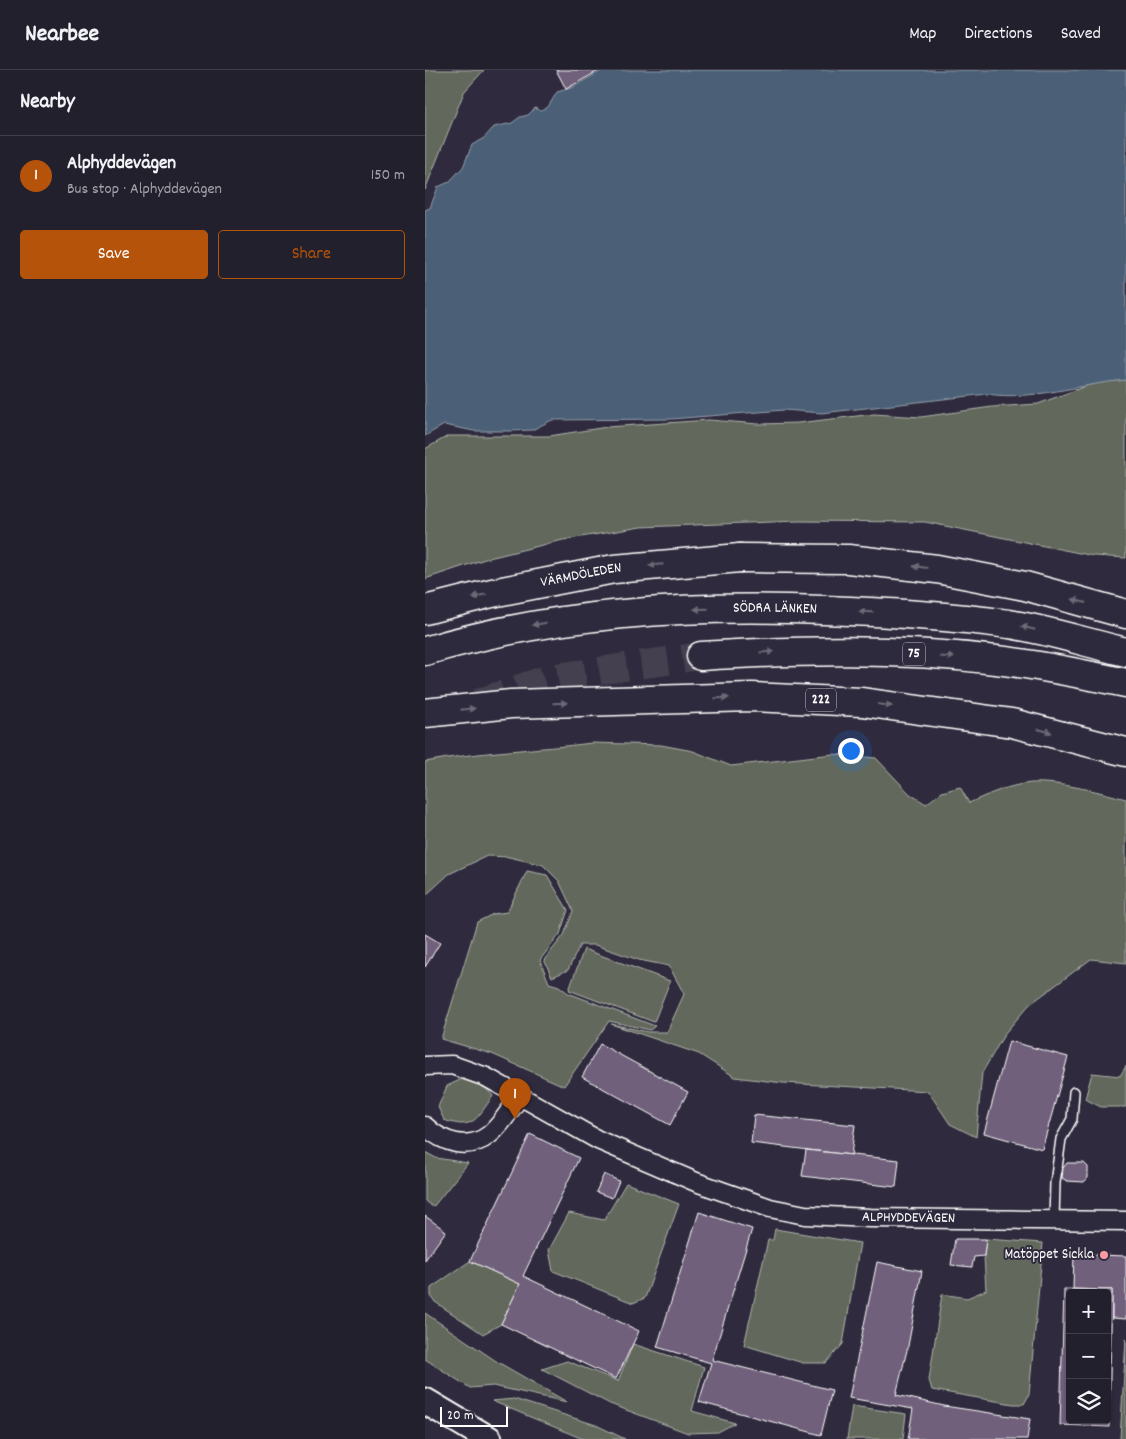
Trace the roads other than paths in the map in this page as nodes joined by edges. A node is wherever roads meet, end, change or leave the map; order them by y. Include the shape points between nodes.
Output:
1 (425, 610) edge
2 (1126, 614) edge
3 (425, 651) edge
4 (1126, 652) edge
5 (701, 656) tunnel mouth
6 (1126, 683) edge
7 (425, 713) edge
8 (1126, 752) edge
9 (425, 1066) edge
10 (1074, 1092) dead end
11 (519, 1098) junction
12 (425, 1126) edge
13 (1054, 1220) junction
14 (1126, 1221) edge
15 (425, 1401) edge
16 (489, 1439) edge

2 -> 1 main road, VÄRMDÖLEDEN via 1025,586 937,569 848,559 740,558 614,569
4 -> 3 main road, SÖDRA LÄNKEN via 1010,624 895,613 767,608 595,615 531,625
5 -> 6 main road, 75 via 782,651 878,652 994,660
7 -> 8 main road, 222 via 511,704 743,698 862,702 1012,723
9 - 11 street, ALPHYDDEVÄGEN via 451,1065 486,1077
10 - 13 lane via 1072,1119 1061,1139
11 - 12 street via 490,1135 471,1144 454,1144 440,1139
11 - 13 street, ALPHYDDEVÄGEN via 598,1140 696,1182 770,1208 805,1215 871,1218
13 - 14 street, ALPHYDDEVÄGEN
15 - 16 main road

